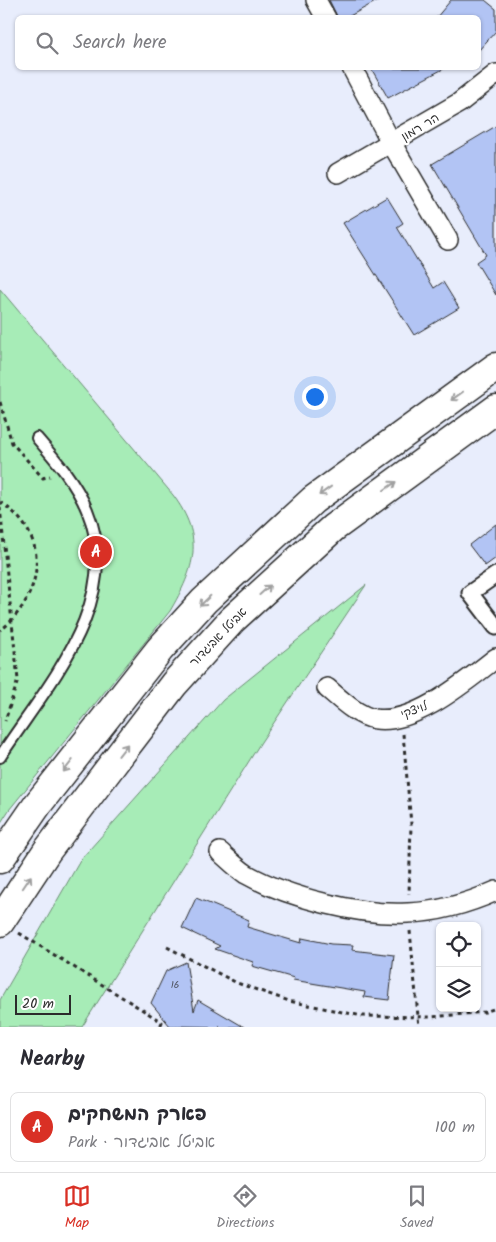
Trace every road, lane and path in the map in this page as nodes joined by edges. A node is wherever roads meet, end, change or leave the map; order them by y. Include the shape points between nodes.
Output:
1 (316, 0) edge
2 (324, 15) edge
3 (353, 70) edge
4 (496, 74) edge
5 (392, 144) junction
6 (338, 173) dead end
7 (448, 240) dead end
8 (496, 367) edge
9 (0, 402) edge
10 (496, 409) edge
11 (37, 438) dead end
12 (66, 473) junction
13 (0, 502) edge
14 (0, 507) edge
15 (496, 575) edge
16 (11, 620) junction
17 (496, 627) edge
18 (0, 630) edge
19 (496, 658) edge
20 (327, 688) dead end
21 (401, 717) junction
22 (3, 724) dead end
23 (0, 757) edge
24 (220, 852) dead end
25 (0, 859) edge
26 (496, 891) edge
27 (408, 914) junction
28 (0, 922) edge
29 (167, 947) dead end
30 (496, 1008) edge
31 (418, 1017) junction
32 (160, 1027) edge
33 (419, 1027) edge

1 - 2 street
3 - 5 street
4 - 5 street, הר רמון via 459,103
5 - 6 street, הר רמון
5 - 7 street
8 -> 25 main road via 313,500 204,601 160,649 62,773
9 - 12 path via 12,443 43,478
28 -> 10 main road, אביטל אביגדור via 47,851 174,684 232,620 332,528
11 - 12 lane
12 - 23 lane via 94,528 98,563 94,594 73,647
13 - 16 path via 14,511 27,527 35,544 37,563 27,599
14 - 16 path
15 - 17 street via 470,594
16 - 18 path
16 - 22 path via 18,680
19 - 21 street, לויצקי via 425,708
20 - 21 street, לויצקי via 348,706 375,719
21 - 27 path via 412,824
24 - 27 street via 244,873 277,890 324,903
26 - 27 street via 472,902
27 - 31 path
28 - 32 path via 162,1022
29 - 31 path via 237,983 289,1001 362,1016
30 - 31 path via 485,1012
31 - 33 path

